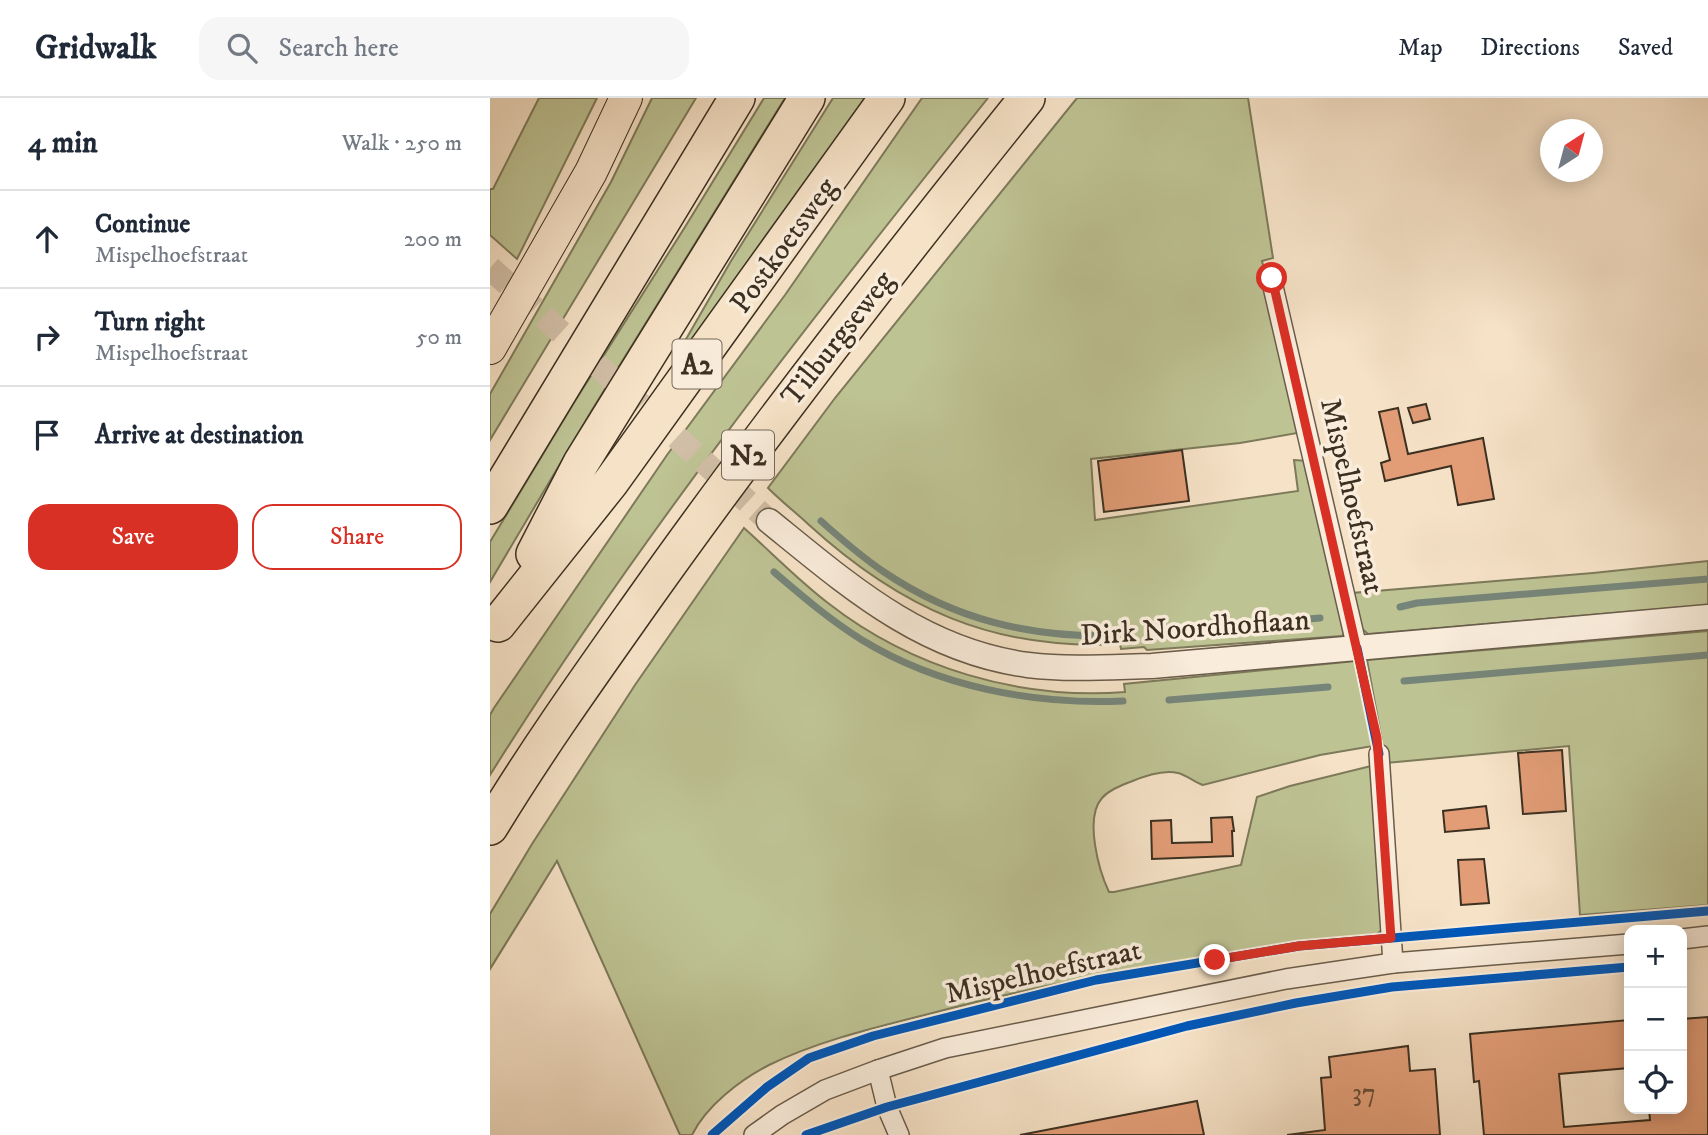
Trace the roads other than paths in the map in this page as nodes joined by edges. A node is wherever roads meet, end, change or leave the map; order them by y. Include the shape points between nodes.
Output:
1 (626, 98) edge
2 (737, 98) edge
3 (807, 98) edge
4 (887, 98) edge
5 (1027, 98) edge
6 (1272, 278) dead end
7 (490, 348) edge
8 (490, 506) edge
9 (769, 521) tunnel mouth
10 (1708, 617) edge
11 (494, 631) edge
12 (1357, 648) junction
13 (1379, 754) dead end
14 (490, 827) edge
15 (1708, 936) edge
16 (1687, 938) edge
17 (1624, 944) edge
18 (1392, 963) junction
19 (878, 1070) junction
20 (754, 1135) edge
21 (900, 1135) edge

1 - 7 highway via 591,172
2 - 8 highway
3 - 11 highway via 581,463
4 - 11 highway, Postkoetsweg / A2 via 611,482
5 - 14 highway, Tilburgseweg / N2 via 718,494 541,745
6 - 12 street, Mispelhoefstraat
9 - 12 street, Dirk Noordhoflaan via 860,595 911,627 959,649 1027,665 1152,666
10 - 12 street, Dirk Noordhoflaan
13 - 18 street
15 - 16 street
17 - 18 street, Mispelhoefstraat
18 - 19 street, Mispelhoefstraat via 1286,979 945,1048
19 - 20 street, Mispelhoefstraat via 825,1090
19 - 21 street

